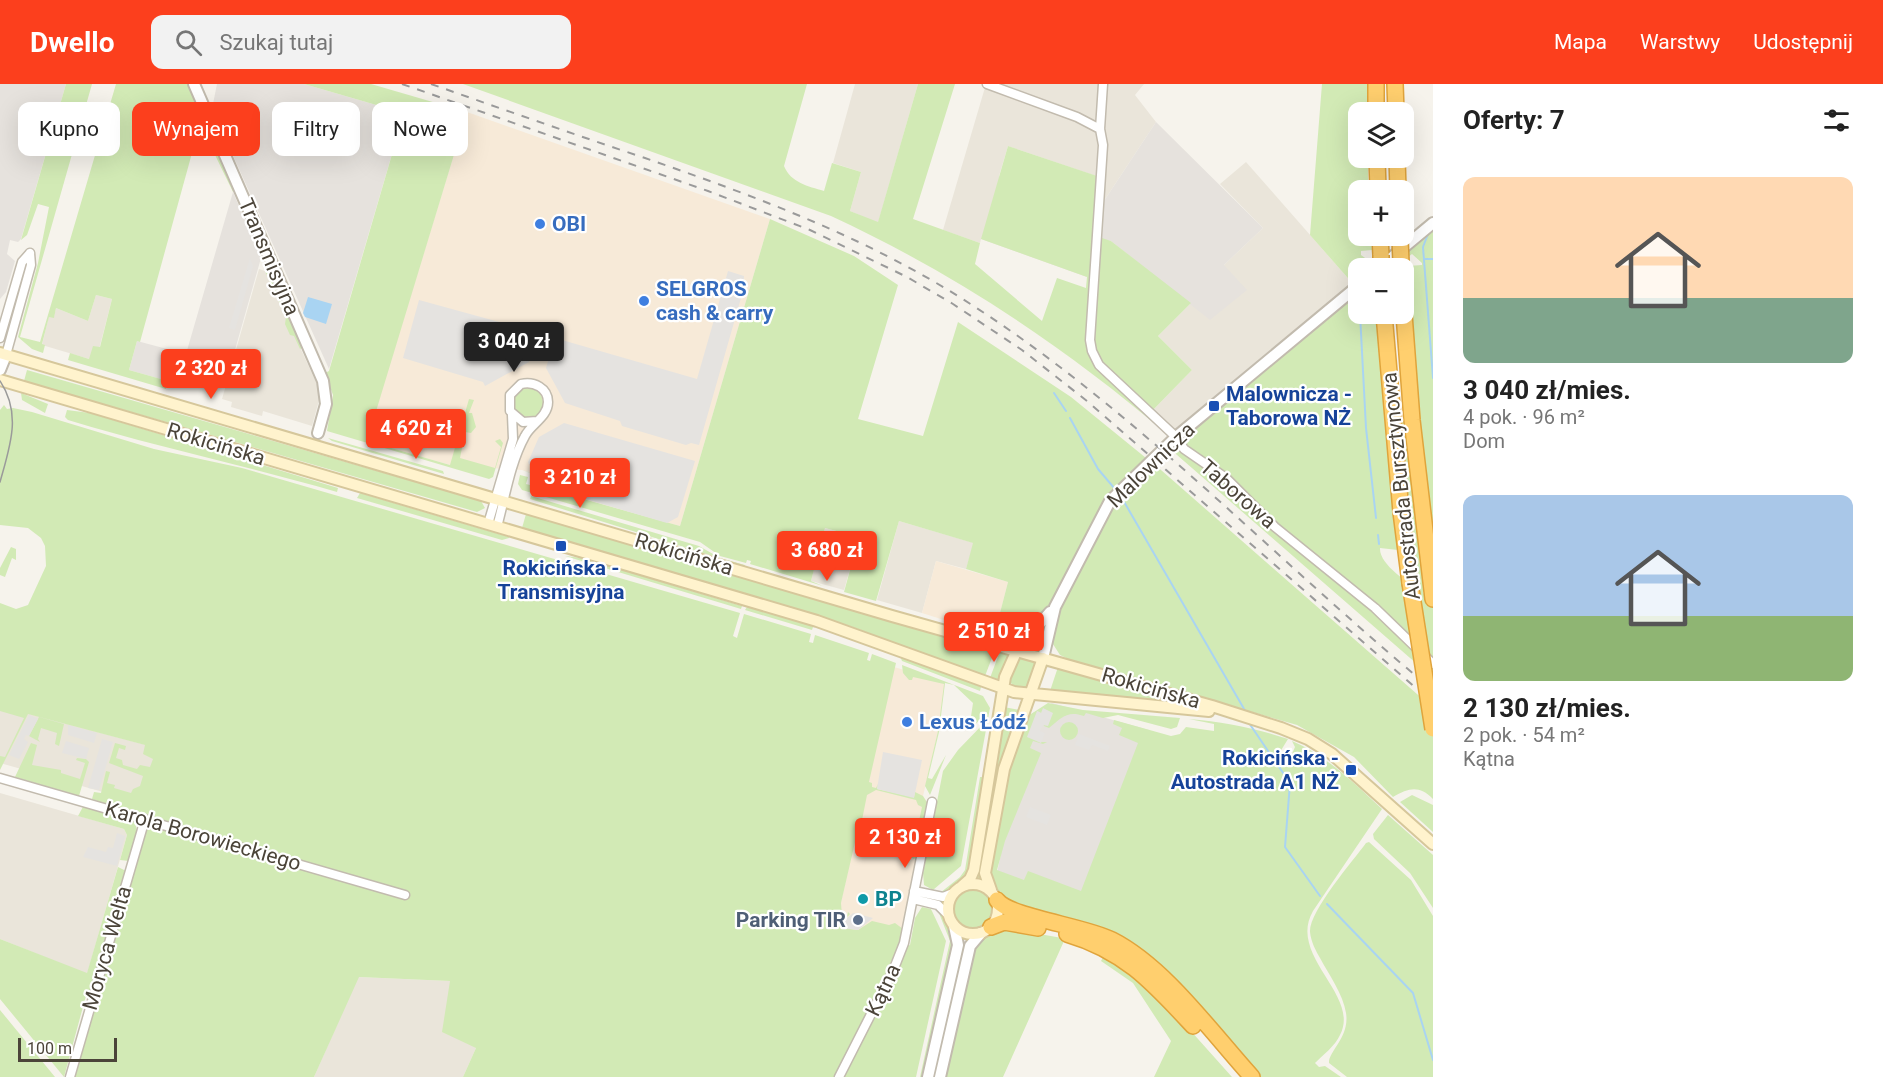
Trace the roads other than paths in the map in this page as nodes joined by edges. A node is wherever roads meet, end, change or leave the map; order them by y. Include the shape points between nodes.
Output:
1 (194, 84) edge
2 (987, 84) edge
3 (1103, 84) edge
4 (1376, 84) edge
5 (1395, 84) edge
6 (1376, 102) edge
7 (1396, 102) edge
8 (1100, 129) junction
9 (1433, 223) edge
10 (1388, 258) edge
11 (1348, 294) edge
12 (1385, 324) edge
13 (1405, 324) edge
14 (0, 338) edge
15 (3, 354) edge
16 (0, 370) edge
17 (0, 380) edge
18 (512, 414) junction
19 (537, 421) junction
20 (318, 434) junction
21 (1176, 437) junction
22 (302, 441) junction
23 (325, 448) junction
24 (500, 500) junction
25 (492, 525) junction
26 (1433, 599) edge
27 (1058, 601) junction
28 (1017, 650) junction
29 (1043, 658) junction
30 (1433, 664) edge
31 (1003, 688) junction
32 (1031, 695) junction
33 (1230, 713) junction
34 (1433, 729) edge
35 (0, 778) edge
36 (932, 802) dead end
37 (145, 819) junction
38 (1433, 844) edge
39 (962, 886) junction
40 (953, 893) junction
41 (405, 895) dead end
42 (913, 895) junction
43 (994, 895) junction
44 (949, 916) junction
45 (954, 926) junction
46 (986, 930) junction
47 (70, 1077) edge
48 (839, 1077) edge
49 (928, 1077) edge
50 (940, 1077) edge
51 (1238, 1077) edge
52 (1252, 1077) edge

1 - 20 street, Transmisyjna via 323,381 326,404
2 - 8 street
3 - 8 street, Taborowa
4 - 6 highway
5 - 7 highway
8 - 21 street, Taborowa via 1103,141 1092,351 1104,370
9 - 10 street
11 - 21 street, Malownicza
12 - 34 highway, Autostrada Bursztynowa, bridge via 1400,501
13 - 26 highway, Autostrada Bursztynowa
14 - 15 street via 22,262 30,253 31,265
15 - 16 street
15 - 22 main road, Rokicińska
17 - 25 main road, Rokicińska
18 - 19 street via 523,422
18 - 19 street via 508,402 512,392 521,384 534,384 544,391 548,402 545,414
18 - 24 street via 513,439
19 - 24 street via 522,442
20 - 22 street
20 - 23 street
21 - 27 street, Malownicza via 1107,506
21 - 30 street, Taborowa via 1184,450 1226,478 1275,527 1375,608
22 - 23 main road, Rokicińska
23 - 24 main road, Rokicińska
24 - 25 street
24 - 28 main road, Rokicińska
25 - 31 main road, Rokicińska via 834,627
27 - 28 street, Malownicza
27 - 29 street, Malownicza
28 - 29 main road, Rokicińska
28 - 31 main road
29 - 32 main road
29 - 33 main road, Rokicińska
31 - 32 main road, Rokicińska
31 - 39 main road via 974,870
32 - 33 main road, Rokicińska
32 - 43 main road via 1004,769 985,873
33 - 38 main road, Rokicińska via 1300,735 1332,754
35 - 37 street, Karola Borowieckiego
36 - 42 street, Kątna
37 - 41 street, Karola Borowieckiego
37 - 47 street, Moryca Welta
39 - 40 main road
39 - 43 main road via 975,883
40 - 42 street via 942,897
40 - 44 main road via 948,903
42 - 44 street via 938,905
42 - 48 street, Kątna via 904,943 893,971
43 - 46 main road via 998,915
43 - 52 highway via 1011,911 1094,932 1134,953 1172,987
44 - 45 main road
45 - 46 main road via 967,934
45 - 49 street via 958,945
46 - 50 street via 970,946
46 - 51 highway via 1008,922 1063,933 1124,959 1155,985

